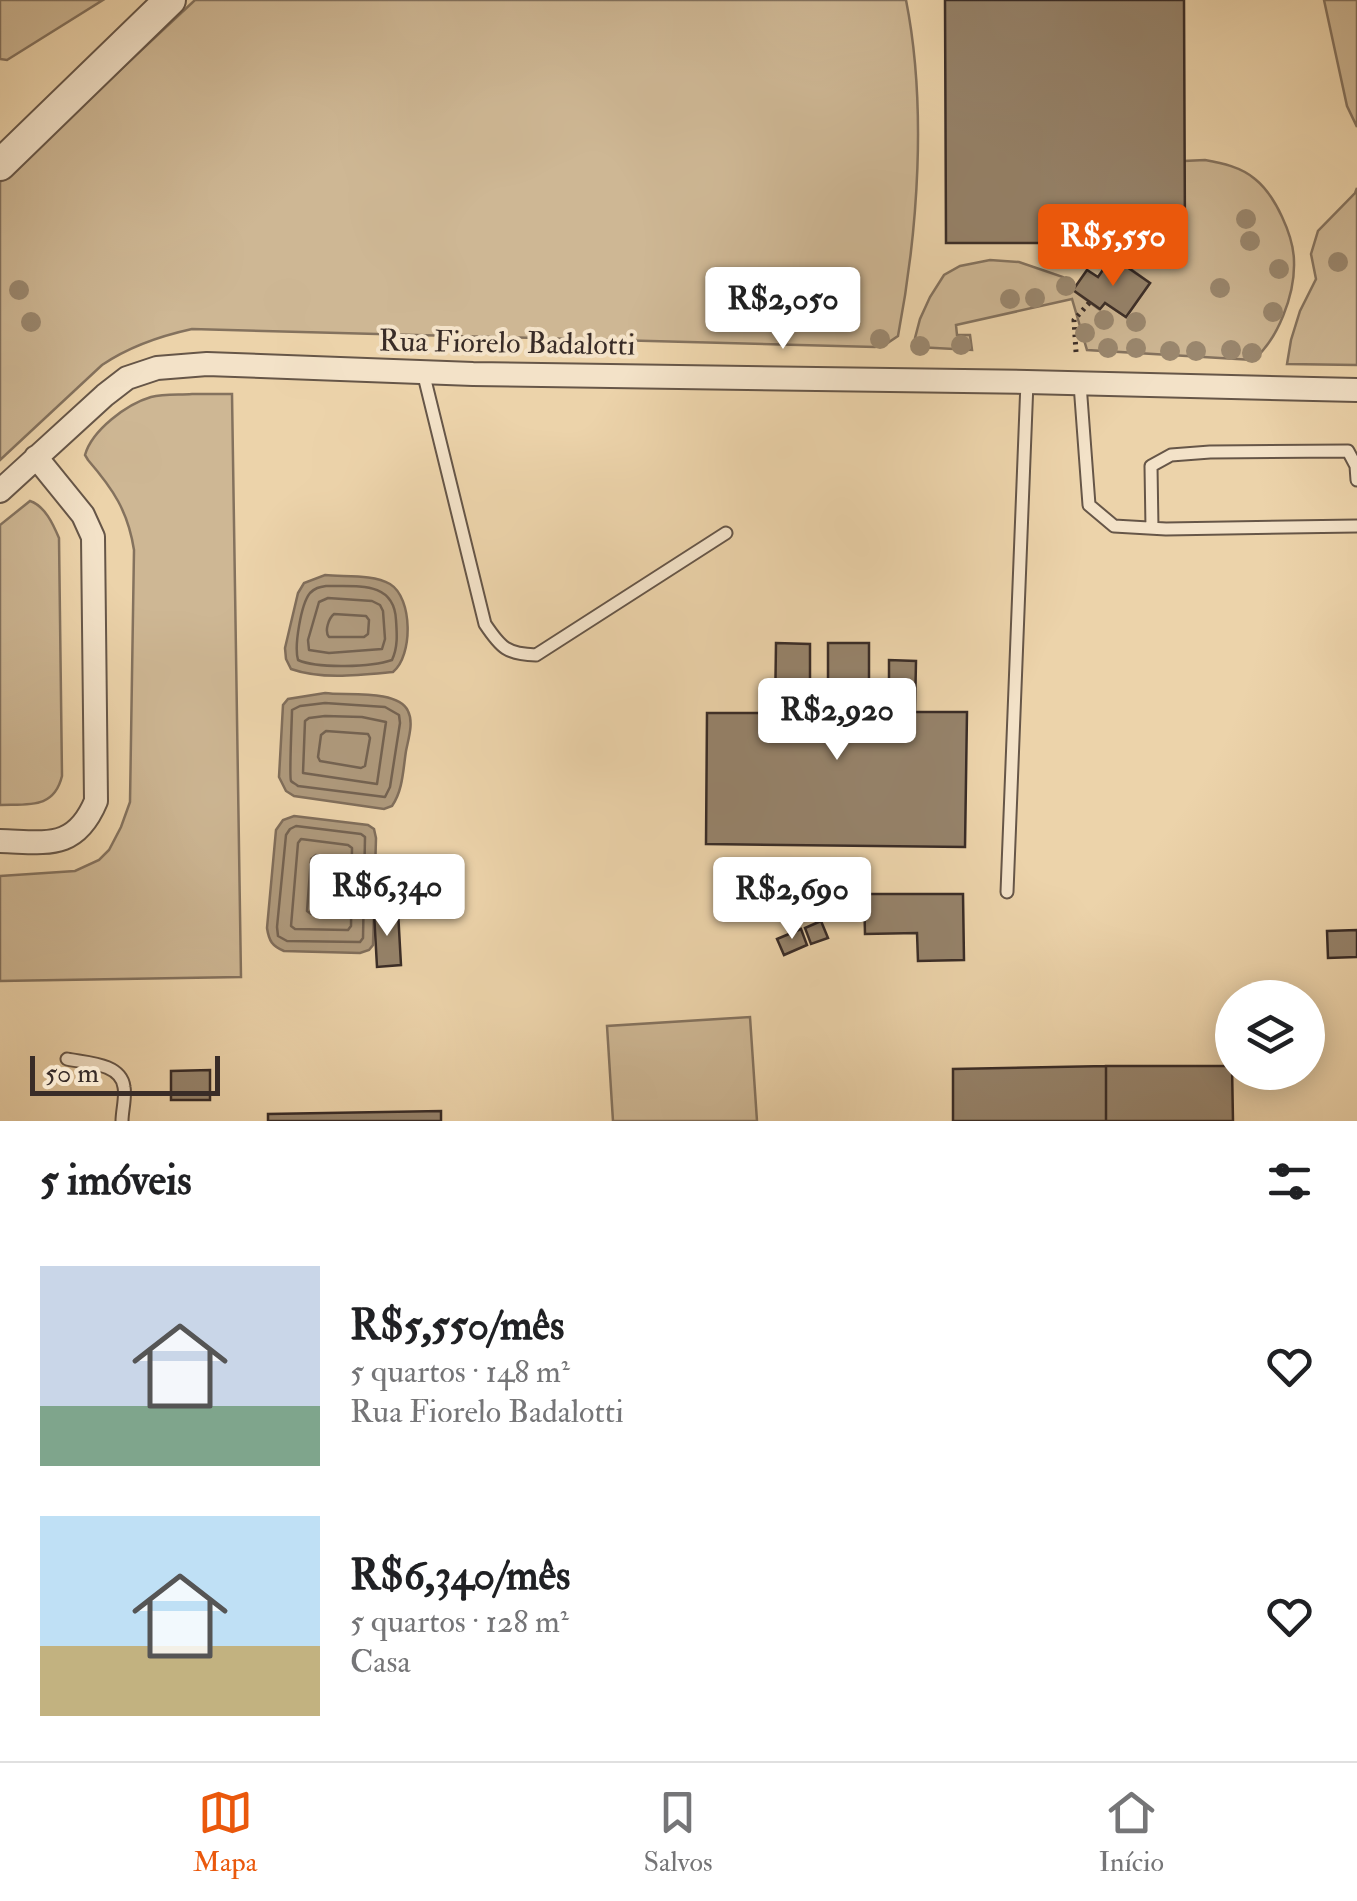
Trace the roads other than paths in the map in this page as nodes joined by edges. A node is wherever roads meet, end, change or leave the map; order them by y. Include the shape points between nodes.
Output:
1 (170, 0) edge
2 (0, 165) edge
3 (423, 372) junction
4 (1026, 382) junction
5 (1080, 384) junction
6 (1357, 390) edge
7 (36, 457) junction
8 (1357, 480) edge
9 (0, 490) edge
10 (1357, 526) edge
11 (1152, 528) junction
12 (726, 534) dead end
13 (0, 841) edge
14 (1006, 892) dead end
15 (67, 1059) dead end
16 (122, 1121) edge

1 - 2 street
3 - 4 street, Rua Fiorelo Badalotti
3 - 7 street, Rua Fiorelo Badalotti via 158,368 116,386
3 - 12 lane via 485,624 515,654 536,655
4 - 5 street, Rua Fiorelo Badalotti
4 - 14 lane
5 - 6 street, Rua Fiorelo Badalotti
5 - 11 lane via 1089,505 1114,526
7 - 9 street, Rua Fiorelo Badalotti
7 - 13 street via 93,536 96,801 78,831 64,839
8 - 11 lane via 1348,451 1171,455 1151,466
10 - 11 lane
15 - 16 lane via 118,1074 124,1084

